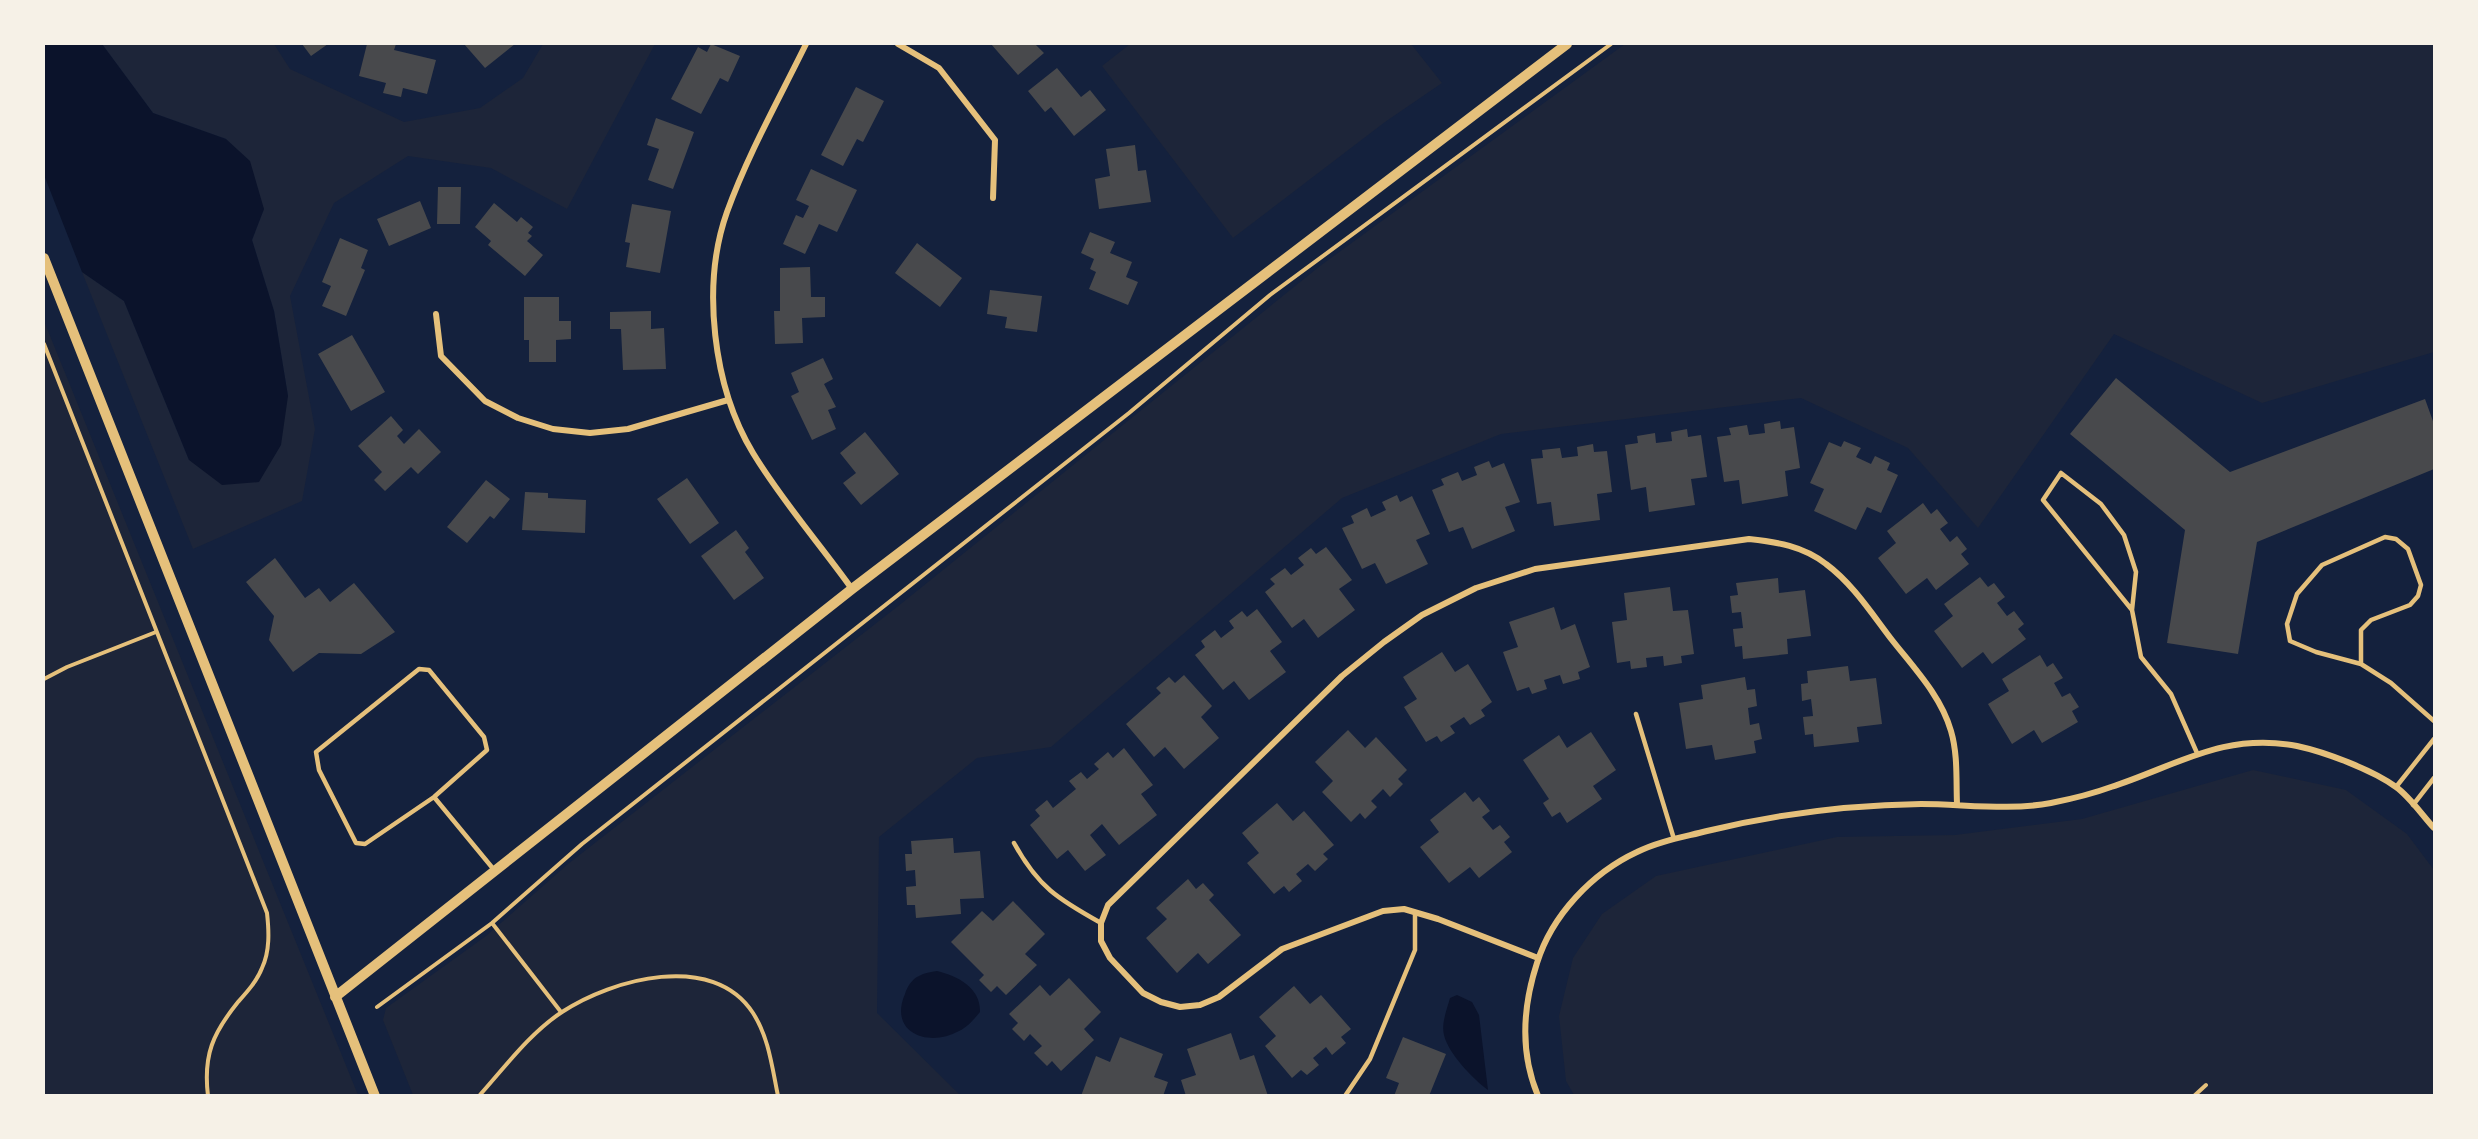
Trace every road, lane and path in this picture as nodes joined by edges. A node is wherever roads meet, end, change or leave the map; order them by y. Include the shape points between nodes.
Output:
1 (806, 44) edge
2 (898, 44) edge
3 (1567, 44) edge
4 (1611, 44) edge
5 (993, 198) dead end
6 (44, 258) edge
7 (436, 314) dead end
8 (44, 344) edge
9 (729, 400) junction
10 (852, 589) junction
11 (2132, 610) junction
12 (156, 632) junction
13 (2361, 664) junction
14 (44, 679) edge
15 (1635, 714) dead end
16 (2434, 721) edge
17 (2434, 739) edge
18 (2197, 753) junction
19 (2434, 778) edge
20 (2396, 787) junction
21 (434, 797) junction
22 (1957, 804) junction
23 (2412, 805) junction
24 (2434, 828) edge
25 (1674, 839) junction
26 (1014, 843) dead end
27 (495, 871) junction
28 (1415, 912) junction
29 (492, 923) junction
30 (1101, 923) junction
31 (1538, 958) junction
32 (335, 997) junction
33 (377, 1007) dead end
34 (561, 1012) junction
35 (2206, 1085) dead end
36 (208, 1095) edge
37 (375, 1095) edge
38 (478, 1095) edge
39 (778, 1095) edge
40 (1345, 1095) edge
41 (1538, 1095) edge
42 (2194, 1095) edge

1 - 9 street via 726,214 716,263 713,311
2 - 5 street via 939,68 995,140
3 - 10 street
4 - 29 path via 1270,295 1129,413 582,844
6 - 32 street
7 - 9 street via 441,356 485,401 518,418 553,429 590,433 628,429
8 - 12 path
9 - 10 street via 753,452
10 - 27 street
11 - 11 lane via 2043,500 2061,473 2101,504 2124,535 2136,572
11 - 18 lane via 2141,657 2171,694
12 - 14 path
12 - 36 path via 267,913 269,931 262,968 223,1020 212,1042 207,1060
13 - 13 lane via 2290,641 2287,624 2297,594 2322,565 2385,537 2396,539 2408,549 2421,585 2418,596 2410,605 2371,620 2361,630
13 - 16 lane via 2391,683
15 - 25 lane
17 - 20 lane
18 - 20 street via 2254,743 2295,746 2335,757
18 - 22 street via 2112,787 2049,803 2006,807
19 - 23 lane
20 - 23 street
21 - 21 lane via 487,750 484,737 429,670 418,669 316,752 316,760 356,843 365,844
21 - 27 lane
22 - 25 street via 1833,809 1750,821
22 - 30 street via 1956,749 1943,710 1856,593 1826,564 1803,550 1780,542 1749,539 1535,569 1476,588 1422,615 1342,676 1108,904
23 - 24 street
25 - 31 street via 1636,852 1581,892 1559,917
26 - 30 lane via 1043,885 1060,900
27 - 32 street
28 - 30 street via 1383,911 1282,949 1219,997 1200,1005 1180,1007 1143,993 1110,958 1101,941
28 - 31 street
28 - 40 lane via 1415,950 1370,1059
29 - 33 path
29 - 34 path
31 - 41 street via 1526,1008 1525,1044
32 - 37 street
34 - 38 path
34 - 39 path via 598,992 629,982 685,976 705,980 723,987 752,1011 766,1041
35 - 42 path

